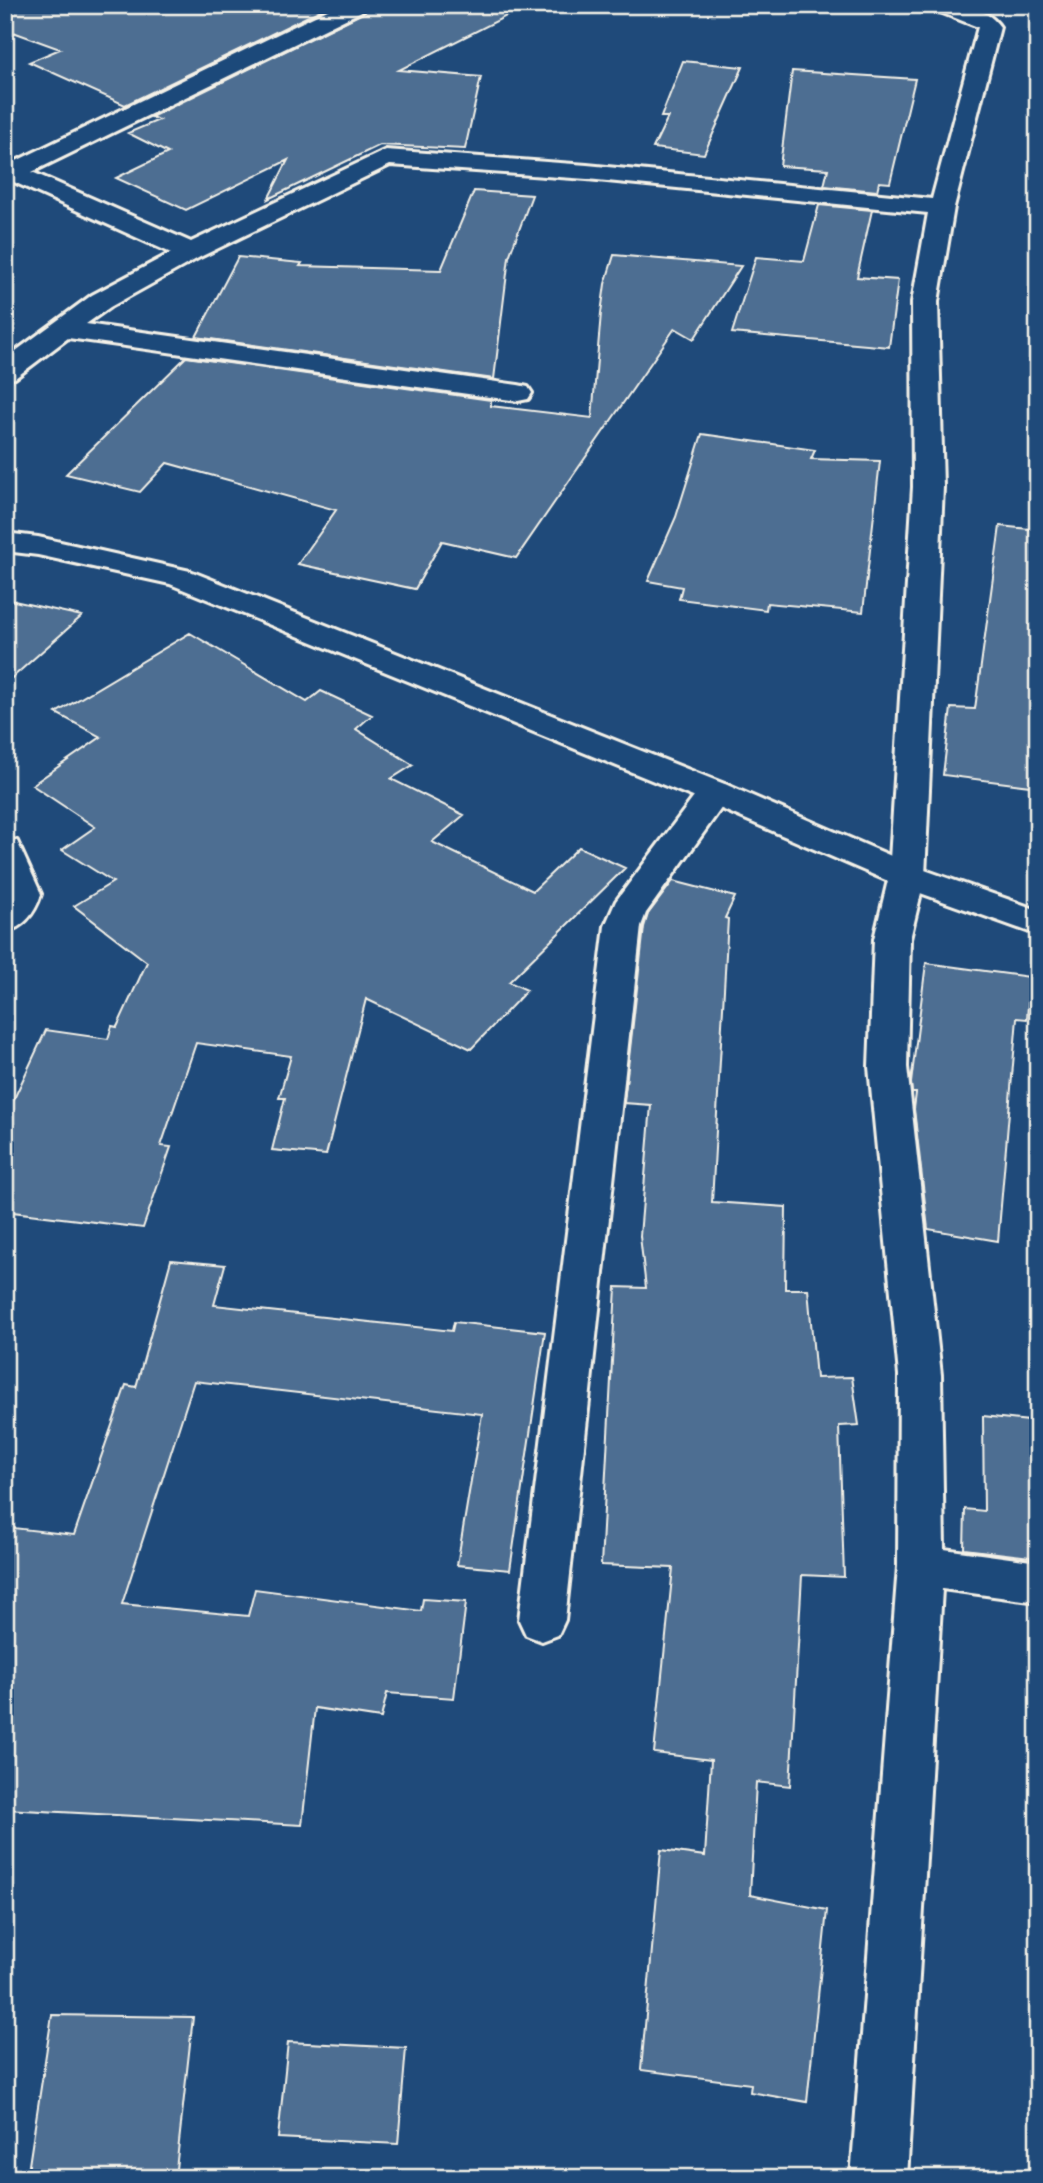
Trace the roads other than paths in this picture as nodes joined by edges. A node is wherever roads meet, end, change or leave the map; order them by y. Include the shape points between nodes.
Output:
1 (356, 5) edge
2 (943, 5) edge
3 (9, 171) edge
4 (942, 207) junction
5 (191, 252) junction
6 (61, 329) junction
7 (5, 372) edge
8 (518, 393) dead end
9 (5, 542) edge
10 (715, 793) junction
11 (5, 849) edge
12 (908, 876) junction
13 (5, 920) edge
14 (1038, 923) edge
15 (920, 1566) junction
16 (1038, 1583) edge
17 (542, 1620) dead end
18 (879, 2178) edge

1 - 3 street
2 - 4 street via 985,21 989,27
3 - 5 street
4 - 5 street via 386,157
4 - 12 street via 925,302 928,487
5 - 6 street via 101,301
6 - 7 street
6 - 8 street
9 - 10 street via 179,577
10 - 12 street
10 - 17 street via 629,910 623,926
11 - 13 street via 23,894 19,906
12 - 14 street
12 - 15 street via 892,939 888,1067 920,1375
15 - 16 street
15 - 18 street

